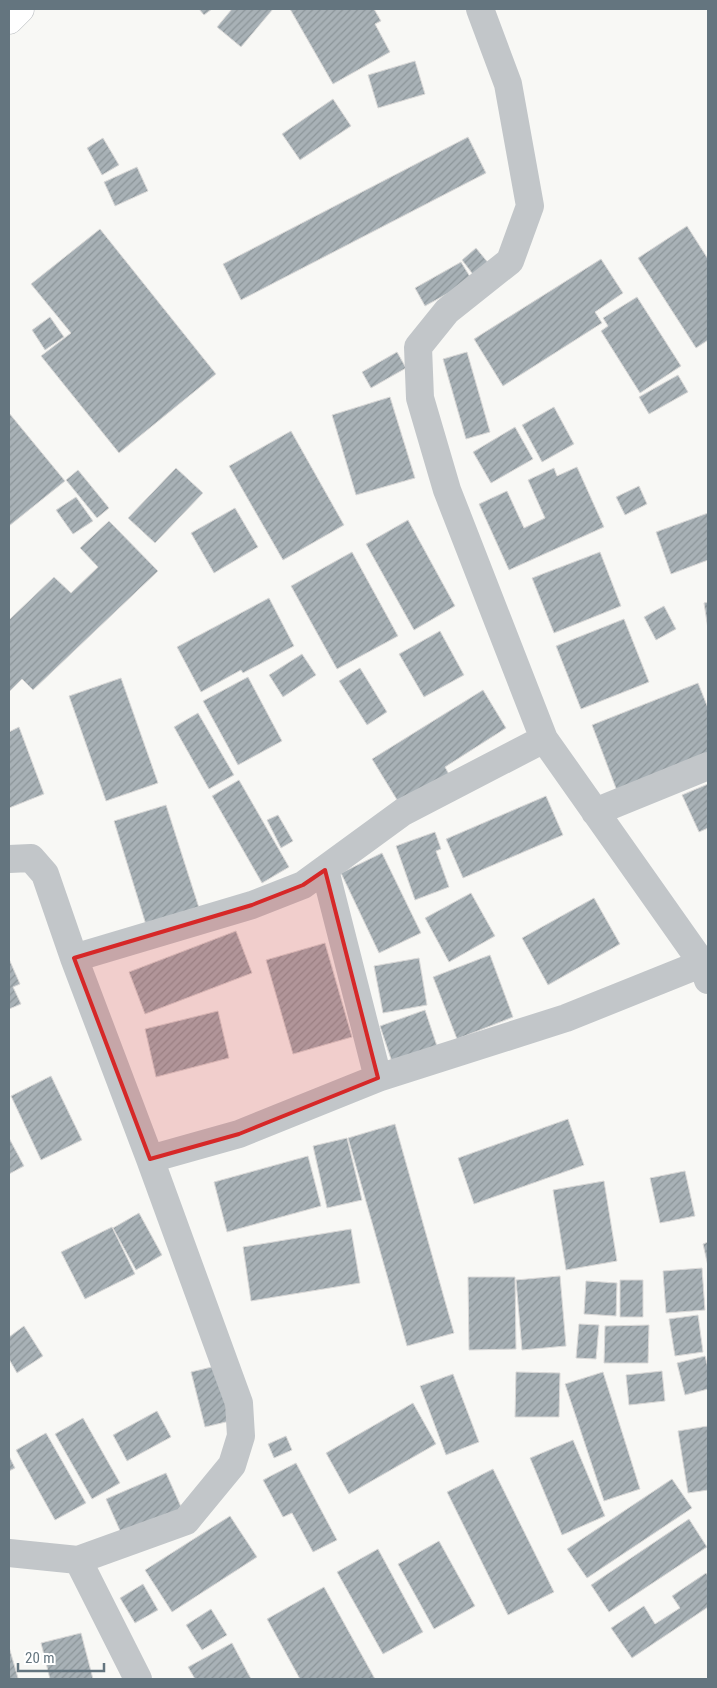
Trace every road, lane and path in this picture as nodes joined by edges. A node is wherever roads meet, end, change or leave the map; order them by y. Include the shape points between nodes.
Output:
1 (20, 9) edge
2 (480, 9) edge
3 (9, 20) edge
4 (544, 739) junction
5 (708, 766) edge
6 (595, 812) junction
7 (9, 859) edge
8 (325, 870) junction
9 (74, 958) junction
10 (706, 968) edge
11 (378, 1078) junction
12 (150, 1159) junction
13 (9, 1553) edge
14 (78, 1560) junction
15 (138, 1679) edge

1 - 3 highway
2 - 4 street via 508,84 530,206 510,261 447,311 418,347 420,398 447,490
4 - 6 street
4 - 8 street via 403,812
5 - 6 street
6 - 10 street
7 - 9 street via 31,858 45,874
8 - 9 street via 303,885 252,905
8 - 11 street
9 - 12 street
10 - 11 street via 566,1018
11 - 12 street via 239,1134
12 - 14 street via 239,1403 241,1436 232,1465 186,1520
13 - 14 street
14 - 15 street

